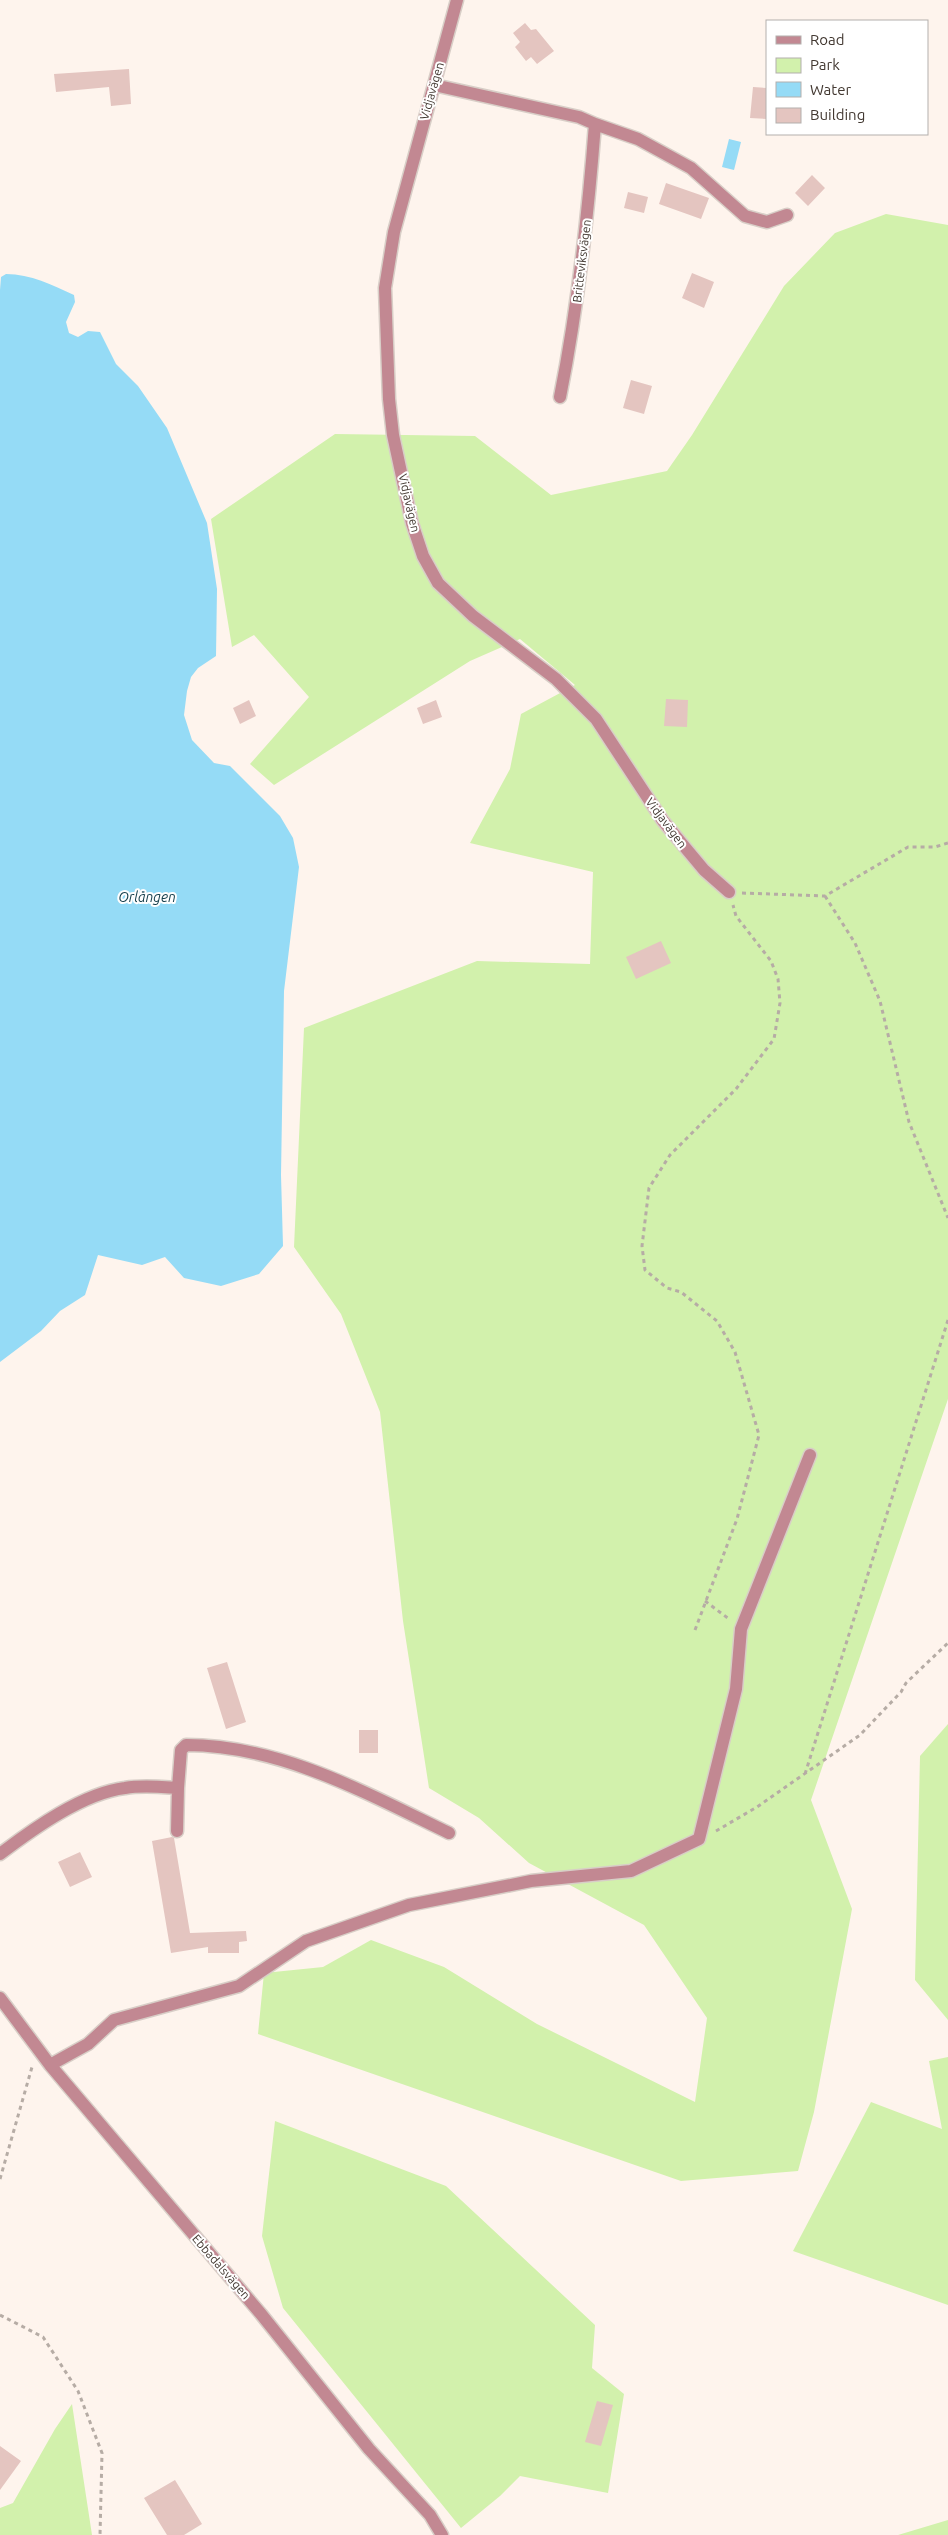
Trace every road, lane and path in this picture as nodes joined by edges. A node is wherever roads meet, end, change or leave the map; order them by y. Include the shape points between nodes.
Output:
1 (457, 0) edge
2 (434, 85) junction
3 (595, 124) junction
4 (787, 215) dead end
5 (560, 397) dead end
6 (948, 843) edge
7 (729, 892) junction
8 (825, 896) junction
9 (948, 1218) edge
10 (948, 1320) edge
11 (810, 1455) dead end
12 (705, 1601) junction
13 (742, 1629) junction
14 (695, 1630) dead end
15 (948, 1643) edge
16 (805, 1774) junction
17 (178, 1788) junction
18 (177, 1831) dead end
19 (449, 1833) dead end
20 (699, 1839) junction
21 (0, 1854) edge
22 (0, 1998) edge
23 (37, 2047) junction
24 (50, 2065) junction
25 (0, 2179) edge
26 (0, 2315) edge
27 (100, 2535) edge
28 (442, 2535) edge

1 - 2 street, Vidjavägen
2 - 3 street via 579,117
2 - 7 street, Vidjavägen via 394,232 385,288 393,435 422,556 438,583 473,616 556,679 596,719 662,821 704,870
3 - 4 street via 638,139 691,168 745,216 767,222
3 - 5 street, Britteviksvägen via 576,315
6 - 8 path via 908,848
7 - 8 path
7 - 12 path via 736,916 770,961 778,980 780,1003 774,1039 736,1089 670,1155 649,1188 642,1246 645,1270 667,1288 681,1292 717,1321 735,1352 759,1435 737,1519
8 - 9 path via 856,942 880,1001 909,1122
10 - 16 path
11 - 13 street
12 - 13 path
12 - 14 path
13 - 20 street via 736,1689
15 - 16 path via 906,1683 860,1735
16 - 20 path via 757,1807
17 - 18 street
17 - 19 street via 181,1750 186,1745 252,1752 306,1767
17 - 21 street via 123,1788 94,1797 68,1809
20 - 24 street via 631,1871 531,1882 410,1905 306,1941 239,1986 114,2020 88,2044
22 - 23 street, Ebbadalsvägen
23 - 24 street, Ebbadalsvägen
23 - 25 path
24 - 28 street, Ebbadalsvägen via 261,2314 369,2449 430,2515
26 - 27 path via 43,2336 78,2391 102,2453

